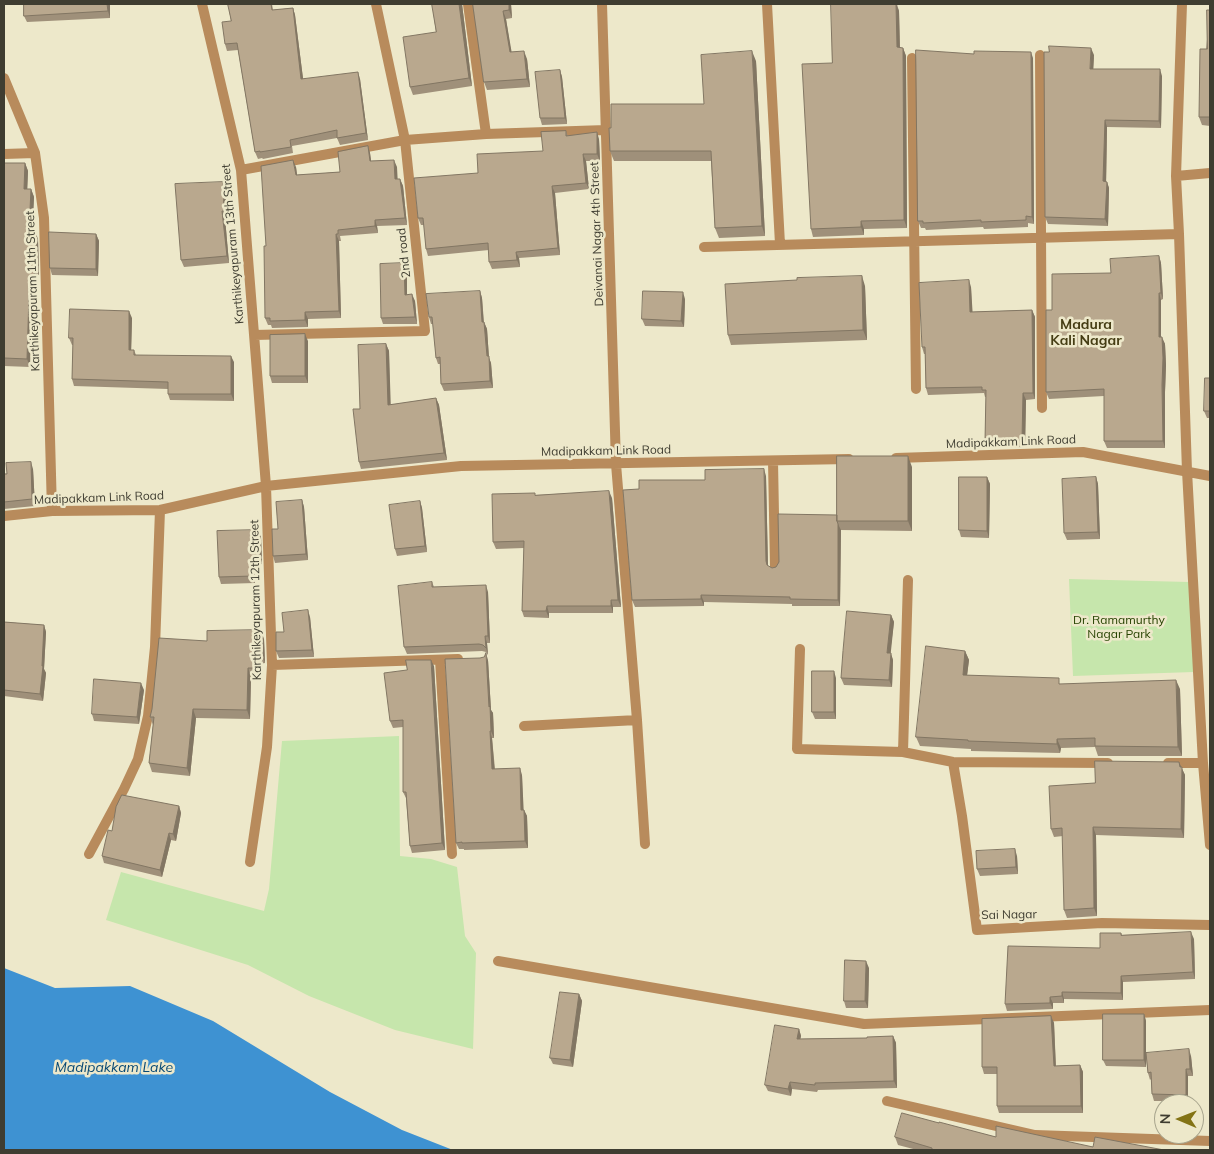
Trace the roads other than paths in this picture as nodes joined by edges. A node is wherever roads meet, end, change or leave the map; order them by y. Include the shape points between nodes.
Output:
1 (202, 4) edge
2 (376, 4) edge
3 (468, 4) edge
4 (602, 4) edge
5 (767, 4) edge
6 (1182, 4) edge
7 (1040, 55) dead end
8 (912, 58) dead end
9 (4, 78) edge
10 (606, 130) junction
11 (486, 134) junction
12 (405, 140) junction
13 (4, 154) edge
14 (35, 154) junction
15 (241, 170) junction
16 (1210, 173) edge
17 (1176, 176) junction
18 (1179, 234) junction
19 (1041, 238) junction
20 (914, 241) junction
21 (780, 244) junction
22 (704, 247) dead end
23 (254, 335) junction
24 (916, 389) dead end
25 (1042, 408) dead end
26 (887, 458) edge
27 (858, 459) edge
28 (773, 461) junction
29 (616, 464) junction
30 (1187, 471) junction
31 (1210, 476) edge
32 (266, 486) junction
33 (160, 510) junction
34 (52, 511) junction
35 (4, 516) edge
36 (775, 568) edge
37 (908, 580) dead end
38 (800, 649) dead end
39 (465, 659) edge
40 (440, 660) junction
41 (272, 665) junction
42 (637, 720) junction
43 (524, 726) dead end
44 (902, 752) junction
45 (953, 762) junction
46 (1117, 762) edge
47 (1155, 762) edge
48 (1203, 763) junction
49 (645, 844) dead end
50 (1210, 845) edge
51 (89, 854) dead end
52 (452, 854) dead end
53 (250, 862) dead end
54 (1210, 925) edge
55 (498, 961) dead end
56 (1210, 1010) edge
57 (887, 1101) dead end
58 (1210, 1141) edge

1 - 15 street, Karthikeyapuram 13th Street
2 - 12 street, 2nd road
3 - 11 street
4 - 10 street, Deivanai Nagar 4th Street
5 - 21 street
6 - 17 street
7 - 19 street
8 - 20 street
9 - 14 street, Karthikeyapuram 11th Street
10 - 11 street
10 - 29 street, Deivanai Nagar 4th Street
11 - 12 street
12 - 15 street
12 - 23 street, 2nd road via 425,331
13 - 14 street
14 - 34 street, Karthikeyapuram 11th Street via 44,218
15 - 23 street, Karthikeyapuram 13th Street
16 - 17 street
17 - 18 street
18 - 19 street
18 - 30 street
19 - 20 street
19 - 25 street
20 - 21 street
20 - 24 street
21 - 22 street
23 - 32 street, Karthikeyapuram 13th Street
26 - 30 street, Madipakkam Link Road via 1083,452
27 - 28 street, Madipakkam Link Road
28 - 29 street, Madipakkam Link Road
28 - 36 street
29 - 32 street, Madipakkam Link Road via 460,466
29 - 42 street, Deivanai Nagar 4th Street
30 - 31 street, Madipakkam Link Road
30 - 48 street
32 - 33 street, Madipakkam Link Road
32 - 41 street, Karthikeyapuram 12th Street
33 - 34 street, Madipakkam Link Road
33 - 51 street via 155,647 148,716 138,759
34 - 35 street, Madipakkam Link Road
37 - 44 street
38 - 44 street via 797,749
39 - 40 street
40 - 41 street
40 - 52 street
41 - 53 street, Karthikeyapuram 12th Street via 266,747
42 - 43 street
42 - 49 street, Deivanai Nagar 4th Street
44 - 45 street
45 - 46 street
45 - 54 street, Sai Nagar via 977,930 1102,924
47 - 48 street
48 - 50 street
55 - 56 street via 864,1024
57 - 58 street via 1035,1135

